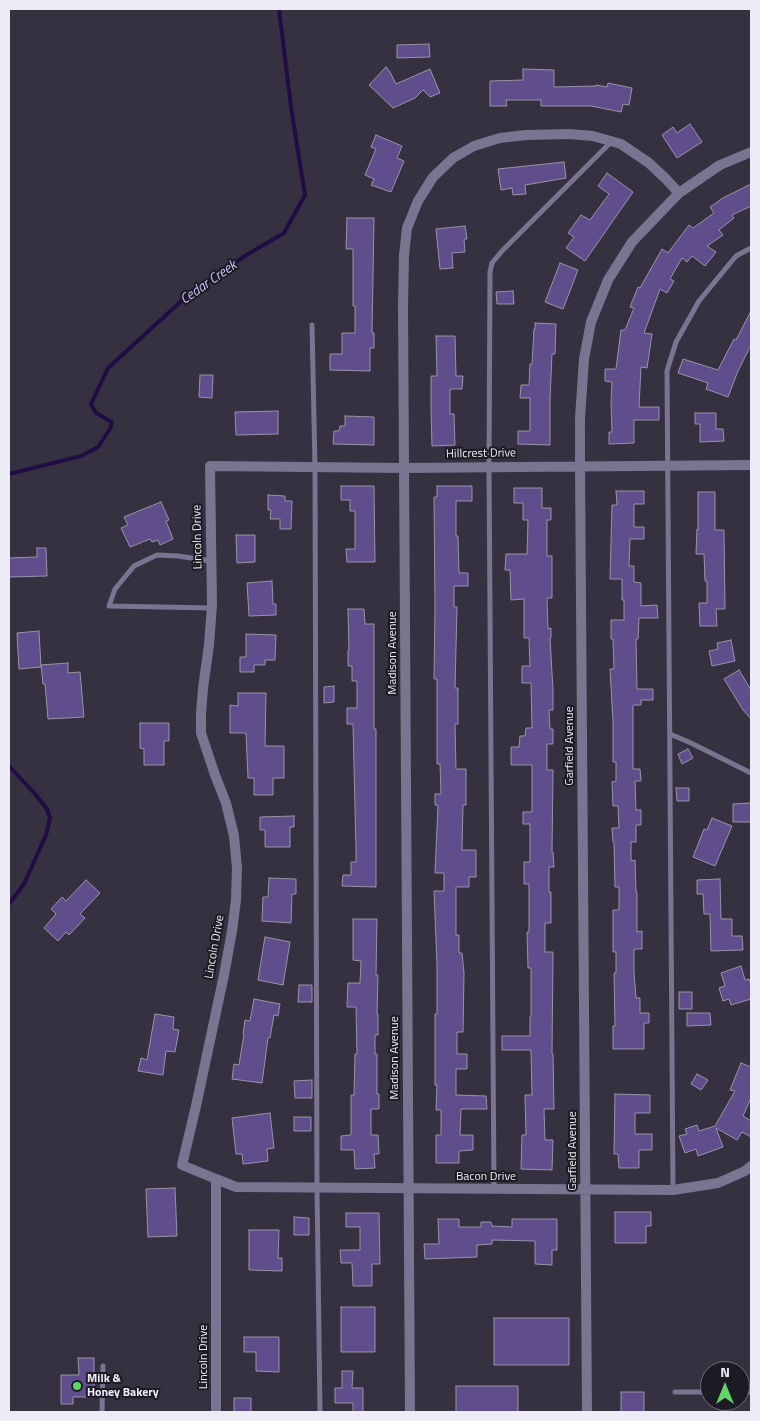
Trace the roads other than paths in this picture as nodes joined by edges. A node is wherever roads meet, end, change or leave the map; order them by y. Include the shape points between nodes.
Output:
1 (612, 141) junction
2 (751, 152) edge
3 (679, 193) junction
4 (751, 248) edge
5 (312, 325) dead end
6 (667, 465) junction
7 (751, 465) edge
8 (210, 466) joint
9 (489, 466) junction
10 (580, 466) junction
11 (315, 467) junction
12 (404, 468) junction
13 (211, 561) junction
14 (212, 608) junction
15 (670, 734) junction
16 (751, 773) edge
17 (751, 1166) edge
18 (216, 1180) junction
19 (317, 1188) junction
20 (409, 1189) junction
21 (494, 1189) junction
22 (586, 1190) junction
23 (673, 1190) junction
24 (103, 1366) dead end
25 (675, 1392) dead end
26 (700, 1392) edge
27 (102, 1412) edge
28 (216, 1412) edge
29 (320, 1412) edge
30 (410, 1412) edge
31 (587, 1412) edge

1 - 3 street, Madison Avenue via 649,162
1 - 9 lane via 492,263
1 - 12 street, Madison Avenue via 569,134 500,138 474,146 453,158 433,177 407,228 404,256
2 - 3 street, Garfield Avenue via 720,165
3 - 10 street, Garfield Avenue via 632,242 608,280 591,322 584,359
4 - 6 lane via 736,256 699,301 676,342 667,371
5 - 11 lane
6 - 7 street, Hillcrest Drive
6 - 10 street, Hillcrest Drive
6 - 15 lane
8 - 11 street, Hillcrest Drive
8 - 13 street, Lincoln Drive
9 - 10 street, Hillcrest Drive
9 - 12 street, Hillcrest Drive
9 - 21 lane
10 - 22 street, Garfield Avenue
11 - 12 street, Hillcrest Drive
11 - 19 lane
12 - 20 street, Madison Avenue
13 - 14 street, Lincoln Drive
13 - 14 lane via 157,555 134,566 115,589 109,606
14 - 18 street, Lincoln Drive via 200,714 201,733 234,836 236,900 224,975 182,1165
15 - 16 lane
15 - 23 lane
17 - 23 street, Bacon Drive via 718,1183
18 - 19 street, Bacon Drive via 236,1187
18 - 28 street, Lincoln Drive
19 - 20 street, Bacon Drive
19 - 29 lane
20 - 21 street, Bacon Drive
20 - 30 street, Madison Avenue
21 - 22 street, Bacon Drive
22 - 23 street, Bacon Drive
22 - 31 street, Garfield Avenue
24 - 27 lane
25 - 26 lane

